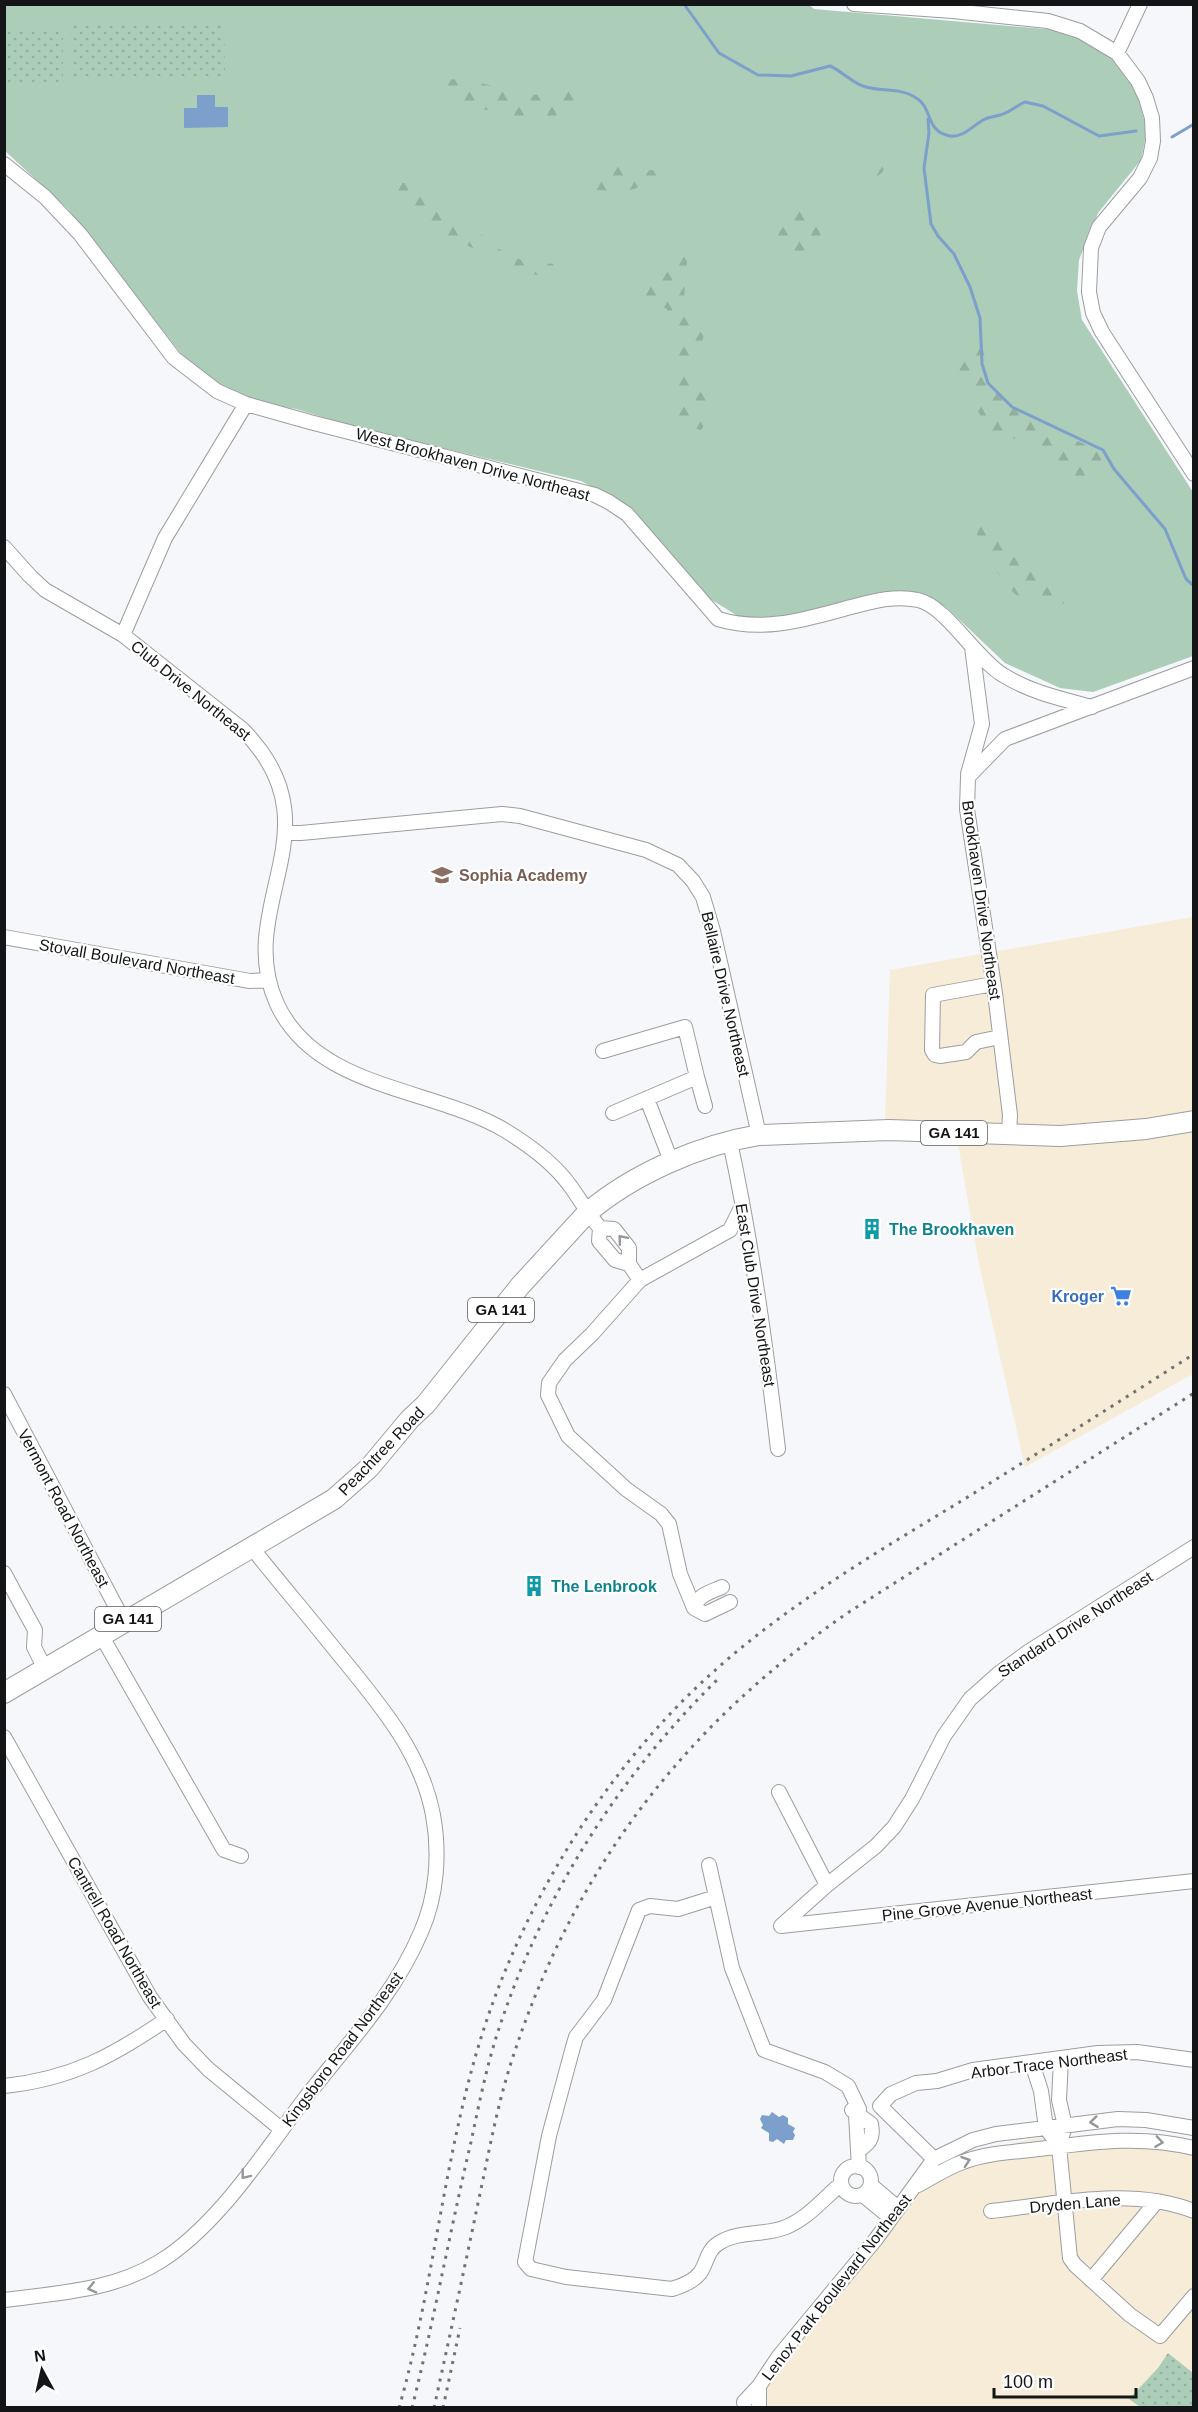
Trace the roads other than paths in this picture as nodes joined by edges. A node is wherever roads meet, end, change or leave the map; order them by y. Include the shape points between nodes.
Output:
1 (854, 4) edge
2 (1140, 4) edge
3 (1117, 53) junction
4 (4, 164) edge
5 (246, 404) junction
6 (1194, 474) edge
7 (4, 547) edge
8 (123, 635) junction
9 (972, 647) junction
10 (1194, 668) edge
11 (1092, 707) junction
12 (968, 777) junction
13 (286, 833) junction
14 (4, 937) edge
15 (269, 980) junction
16 (993, 984) junction
17 (1000, 1037) junction
18 (603, 1051) dead end
19 (697, 1077) junction
20 (647, 1099) junction
21 (705, 1106) dead end
22 (613, 1113) dead end
23 (1194, 1121) edge
24 (1009, 1133) junction
25 (759, 1135) junction
26 (730, 1142) junction
27 (671, 1161) junction
28 (742, 1206) junction
29 (587, 1213) junction
30 (640, 1280) junction
31 (4, 1394) edge
32 (778, 1449) dead end
33 (1194, 1547) edge
34 (252, 1548) junction
35 (4, 1573) edge
36 (694, 1608) junction
37 (124, 1622) junction
38 (101, 1635) junction
39 (45, 1669) junction
40 (4, 1693) edge
41 (4, 1737) edge
42 (779, 1792) dead end
43 (241, 1856) dead end
44 (709, 1865) dead end
45 (1194, 1881) edge
46 (827, 1885) junction
47 (716, 1897) junction
48 (781, 1926) joint
49 (167, 2019) junction
50 (1061, 2059) junction
51 (1194, 2060) edge
52 (1032, 2063) junction
53 (4, 2086) edge
54 (1065, 2126) junction
55 (1046, 2128) junction
56 (1194, 2128) edge
57 (281, 2129) junction
58 (1059, 2146) junction
59 (1194, 2148) edge
60 (934, 2159) junction
61 (859, 2167) junction
62 (841, 2184) junction
63 (914, 2187) junction
64 (867, 2190) junction
65 (1157, 2201) junction
66 (1064, 2204) junction
67 (991, 2211) dead end
68 (1194, 2211) edge
69 (894, 2213) junction
70 (1091, 2280) junction
71 (1194, 2296) edge
72 (4, 2300) edge
73 (759, 2386) junction
74 (745, 2408) edge
75 (759, 2408) edge

1 - 3 street via 1048,21 1080,32
2 - 3 street
3 - 6 street via 1146,98 1153,141 1140,178 1099,227 1091,248 1089,292 1102,332
4 - 5 street, West Brookhaven Drive Northeast via 62,212 174,358 217,391
5 - 8 street via 165,538
5 - 9 street, West Brookhaven Drive Northeast via 602,498 627,514 718,619 759,626 789,624 904,597 922,601 939,612
7 - 8 street, Club Drive Northeast via 45,590
8 - 13 street, Club Drive Northeast via 258,745 280,786
9 - 11 street, West Brookhaven Drive Northeast via 1002,675 1046,695
9 - 12 street via 982,724
10 - 11 street, Brookhaven Drive Northeast
11 - 12 street, Brookhaven Drive Northeast via 1005,739
12 - 16 street, Brookhaven Drive Northeast via 967,809
13 - 15 street, Club Drive Northeast via 266,937
13 - 25 street, Bellaire Drive Northeast via 502,814 646,850 678,865 703,897
14 - 15 street, Stovall Boulevard Northeast via 250,981
15 - 29 street, Club Drive Northeast via 287,1022 318,1054 352,1072 468,1113 505,1131 552,1166 571,1186
16 - 17 street, Brookhaven Drive Northeast
16 - 17 street via 933,995 932,1050 940,1056 966,1052 976,1042
17 - 24 street, Brookhaven Drive Northeast
18 - 19 street via 685,1027
19 - 20 street
19 - 21 street
20 - 22 street
20 - 27 street
23 - 24 highway, GA 141 via 1079,1135
24 - 25 highway, GA 141 via 889,1130
25 - 26 highway, GA 141
26 - 27 highway, GA 141
26 - 28 street, East Club Drive Northeast
27 - 29 highway, Peachtree Road / GA 141
28 - 30 street via 730,1230
28 - 32 street, East Club Drive Northeast
29 - 30 street, Club Drive Northeast via 600,1228 614,1229 629,1248 629,1264
29 - 34 highway, Peachtree Road / GA 141 via 520,1286 426,1404 369,1468 334,1499
30 - 36 street via 565,1360 549,1383 548,1395 568,1436 669,1524 680,1574
31 - 37 street, Vermont Road Northeast
33 - 46 street, Standard Drive Northeast via 1028,1652 970,1699 894,1827
34 - 37 highway, Peachtree Road / GA 141
34 - 57 street, Kingsboro Road Northeast via 403,1739 427,1790 436,1842 431,1901 411,1956
35 - 39 street via 35,1630 34,1647
36 - 36 street via 705,1614 725,1605 717,1589 696,1601
37 - 38 highway, Peachtree Road / GA 141
38 - 39 highway, Peachtree Road / GA 141
38 - 43 street via 224,1850
39 - 40 highway, Peachtree Road / GA 141
41 - 49 street, Cantrell Road Northeast via 129,1961
42 - 46 street
44 - 47 street
45 - 48 street, Pine Grove Avenue Northeast
46 - 48 street, Standard Drive Northeast
47 - 61 street via 732,1968 764,2050 825,2072 848,2086 859,2109 856,2115 871,2124 871,2142 858,2151
47 - 62 street via 678,1909 650,1906 639,1910 604,2000 576,2037 549,2136 525,2262 531,2269 566,2277 672,2289 700,2273 717,2244 732,2237 787,2227 806,2216
49 - 53 street via 111,2056 81,2069
49 - 57 street, Cantrell Road Northeast via 208,2069
50 - 51 street, Arbor Trace Northeast via 1137,2052
50 - 52 street, Arbor Trace Northeast
50 - 54 street via 1059,2096
52 - 55 street
52 - 60 street, Arbor Trace Northeast via 972,2070 916,2083 891,2094 880,2106
54 - 55 street, Lenox Park Boulevard Northeast
56 -> 54 street, Lenox Park Boulevard Northeast via 1118,2119
54 - 58 street
55 - 58 street
55 - 60 street, Lenox Park Boulevard Northeast via 974,2140
57 -> 72 street, Kingsboro Road Northeast via 200,2229 158,2263 116,2282 88,2289
58 -> 59 street, Lenox Park Boulevard Northeast via 1119,2139
63 -> 58 street, Lenox Park Boulevard Northeast via 979,2157
58 - 66 street
60 - 63 street, Lenox Park Boulevard Northeast
61 - 62 street via 845,2170
61 - 64 street via 870,2175
62 - 64 street via 849,2195
63 - 69 street, Lenox Park Boulevard Northeast
64 - 69 street
65 - 66 street, Dryden Lane via 1110,2198
65 - 68 street, Dryden Lane
65 - 70 street
66 - 67 street, Dryden Lane
66 - 70 street via 1070,2258
69 - 73 street, Lenox Park Boulevard Northeast
70 - 71 street via 1160,2336
73 - 74 street, Lenox Park Boulevard Northeast via 744,2402
73 - 75 street, Lenox Park Boulevard Northeast

